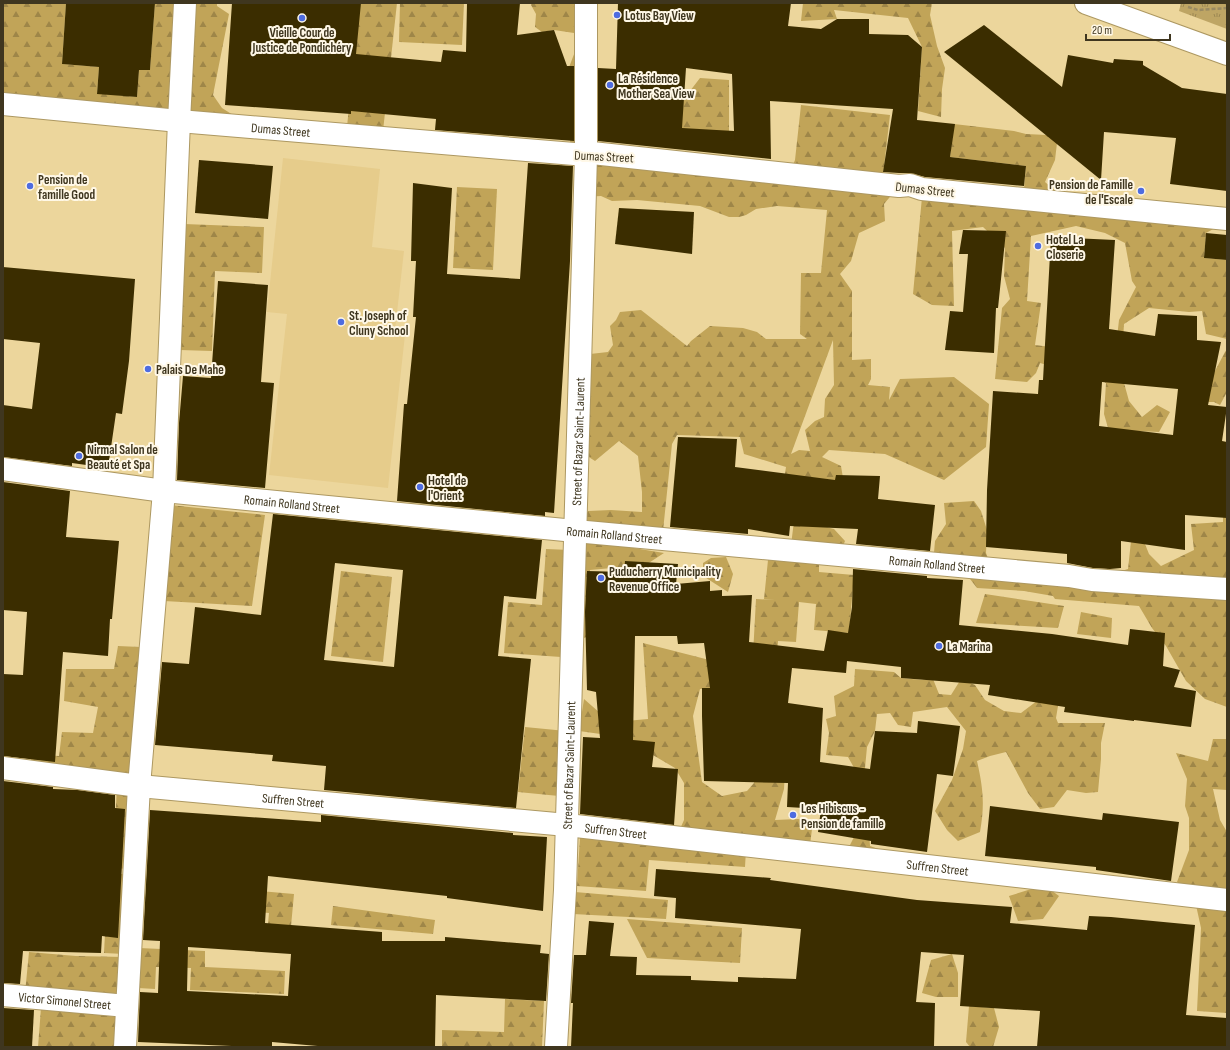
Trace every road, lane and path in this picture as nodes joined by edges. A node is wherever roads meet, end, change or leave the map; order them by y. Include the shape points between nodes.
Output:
1 (185, 3) edge
2 (586, 3) edge
3 (1086, 3) edge
4 (1188, 7) dead end
5 (1227, 8) edge
6 (1227, 54) edge
7 (3, 104) edge
8 (179, 121) junction
9 (586, 155) junction
10 (1227, 219) edge
11 (3, 469) edge
12 (164, 491) junction
13 (575, 531) junction
14 (1227, 589) edge
15 (3, 768) edge
16 (139, 786) junction
17 (567, 825) junction
18 (1227, 900) edge
19 (3, 995) edge
20 (127, 1006) junction
21 (125, 1047) edge
22 (556, 1047) edge

1 - 8 street
2 - 9 street, Street of Bazar Saint-Laurent
3 - 6 street
4 - 5 path via 1198,10
7 - 8 street, Dumas Street
8 - 9 street, Dumas Street
8 - 12 street
9 - 10 street, Dumas Street via 592,153
9 - 13 street, Street of Bazar Saint-Laurent
11 - 12 street, Romain Rolland Street
12 - 13 street, Romain Rolland Street
12 - 16 street
13 - 14 street, Romain Rolland Street via 1092,580
13 - 17 street, Street of Bazar Saint-Laurent
15 - 16 street, Suffren Street
16 - 17 street, Suffren Street
16 - 20 street
17 - 18 street, Suffren Street
17 - 22 street, Street of Bazar Saint-Laurent
19 - 20 street, Victor Simonel Street
20 - 21 street

